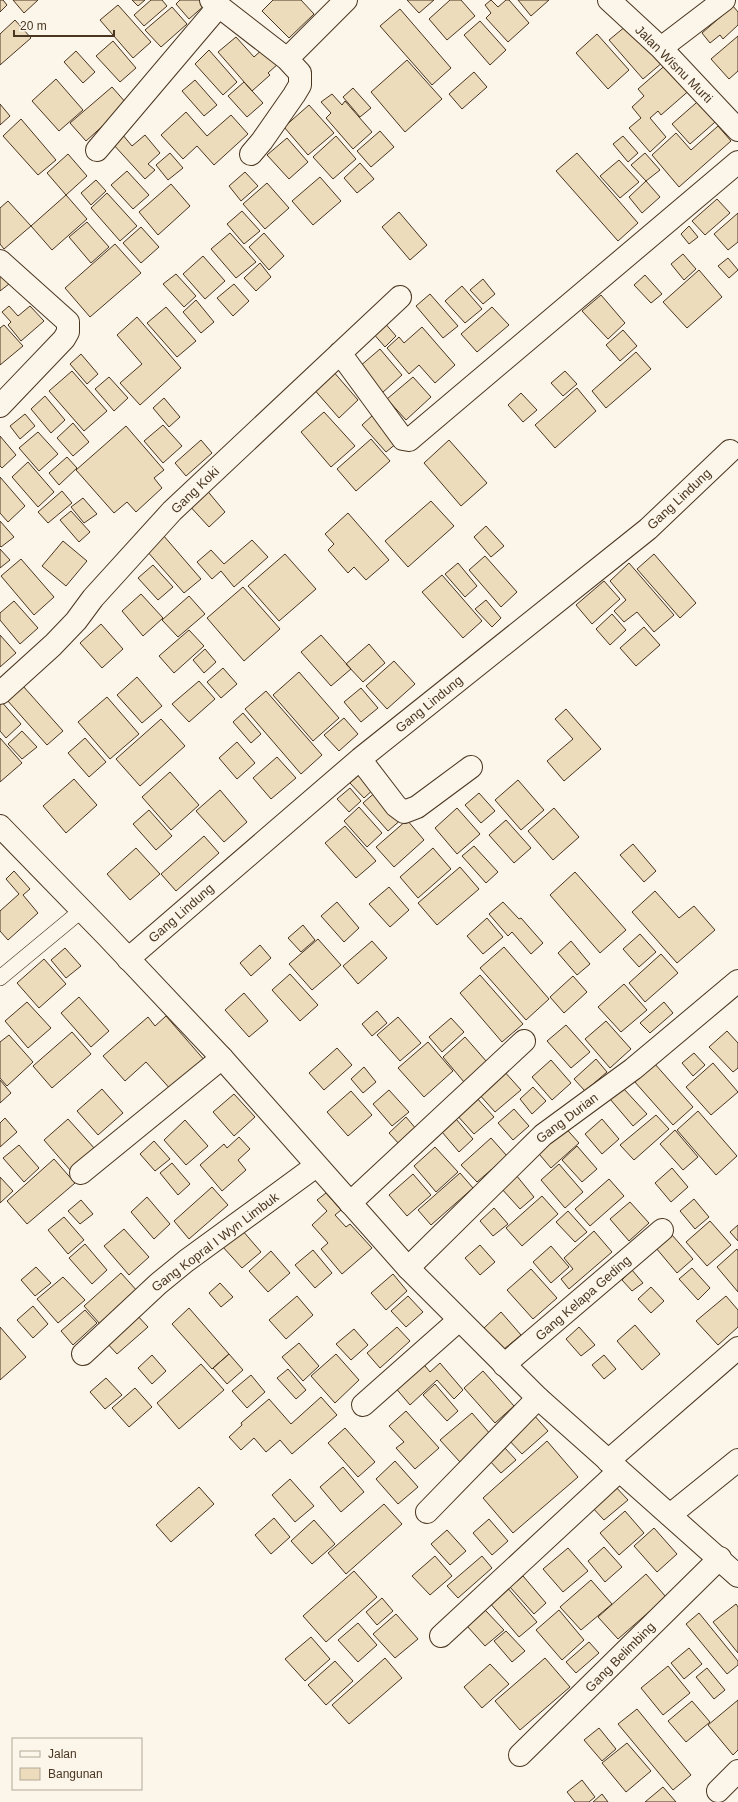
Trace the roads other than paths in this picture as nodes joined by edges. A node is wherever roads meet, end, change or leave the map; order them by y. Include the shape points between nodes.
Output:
1 (346, 0) edge
2 (609, 0) edge
3 (724, 0) edge
4 (215, 3) edge
5 (661, 48) junction
6 (287, 59) junction
7 (738, 130) edge
8 (97, 150) dead end
9 (251, 154) dead end
10 (738, 162) edge
11 (0, 261) edge
12 (400, 297) dead end
13 (340, 353) junction
14 (0, 406) edge
15 (730, 451) dead end
16 (0, 693) edge
17 (360, 759) junction
18 (471, 767) dead end
19 (0, 826) edge
20 (82, 910) junction
21 (128, 959) junction
22 (0, 978) edge
23 (738, 981) edge
24 (524, 1041) dead end
25 (222, 1058) junction
26 (316, 1166) junction
27 (81, 1173) dead end
28 (350, 1203) junction
29 (662, 1230) dead end
30 (408, 1268) junction
31 (459, 1320) junction
32 (738, 1348) edge
33 (83, 1354) dead end
34 (504, 1365) junction
35 (538, 1398) junction
36 (363, 1405) dead end
37 (738, 1460) edge
38 (613, 1466) junction
39 (427, 1512) dead end
40 (670, 1515) junction
41 (720, 1558) junction
42 (738, 1576) edge
43 (441, 1636) dead end
44 (520, 1755) dead end
45 (738, 1771) edge
46 (718, 1791) dead end

1 - 6 street
2 - 5 street, Jalan Wisnu Murti
3 - 5 street
4 - 6 street
4 - 8 street
5 - 7 street, Jalan Wisnu Murti
6 - 9 street via 300,73 300,85
10 - 13 street via 409,440 403,439
11 - 14 street via 68,322 68,332
12 - 13 street, Gang Koki
13 - 16 street, Gang Koki via 172,511 93,598 76,621
15 - 17 street, Gang Lindung via 648,529
17 - 18 street via 403,812 417,807
17 - 21 street, Gang Lindung
19 - 20 street
20 - 21 street
20 - 22 lane
21 - 25 street
23 - 30 street, Gang Durian via 633,1069 543,1135
24 - 28 street
25 - 26 street
25 - 27 street
26 - 28 street
26 - 33 street, Gang Kopral I Wyn Limbuk via 186,1261
28 - 30 street
29 - 34 street, Gang Kelapa Geding
30 - 31 street
31 - 34 street
31 - 36 street
32 - 38 street
34 - 35 street
35 - 38 street
35 - 39 street
37 - 40 street
38 - 40 street
38 - 43 street
40 - 41 street
41 - 42 street
41 - 44 street, Gang Belimbing
45 - 46 street

